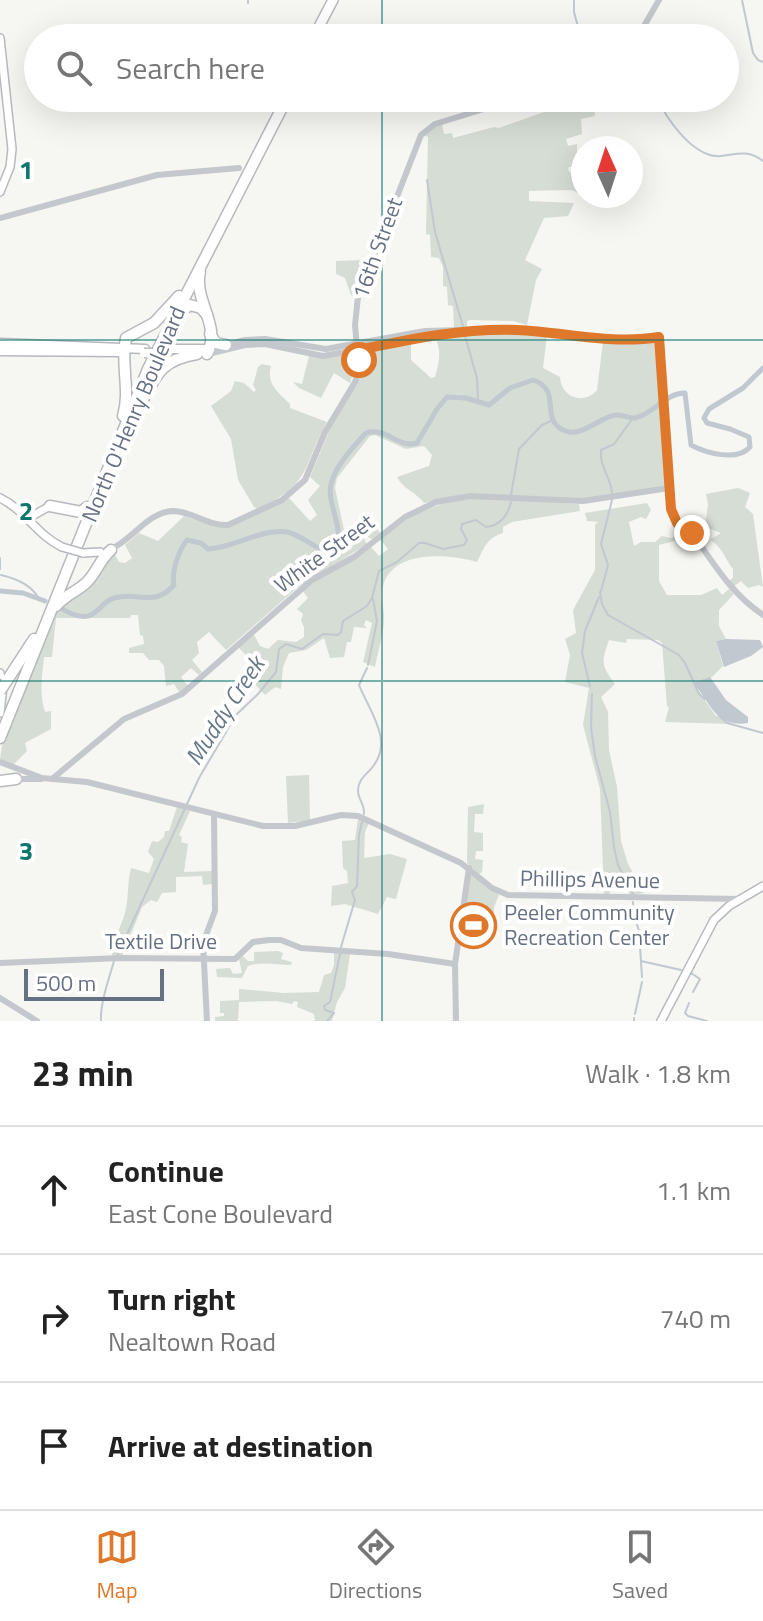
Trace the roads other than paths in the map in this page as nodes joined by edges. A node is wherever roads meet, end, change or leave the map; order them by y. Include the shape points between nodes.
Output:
1 (335, 0) edge
2 (659, 0) edge
3 (321, 24) edge
4 (645, 24) edge
5 (0, 38) edge
6 (276, 112) edge
7 (277, 112) edge
8 (474, 112) edge
9 (241, 172) junction
10 (0, 192) edge
11 (0, 218) edge
12 (205, 259) junction
13 (180, 295) junction
14 (168, 328) junction
15 (210, 334) junction
16 (0, 343) edge
17 (226, 345) junction
18 (358, 347) junction
19 (124, 350) junction
20 (0, 351) edge
21 (203, 351) junction
22 (122, 419) junction
23 (115, 452) junction
24 (669, 488) junction
25 (0, 498) edge
26 (87, 507) junction
27 (45, 508) junction
28 (68, 509) junction
29 (27, 519) junction
30 (80, 525) junction
31 (39, 531) junction
32 (94, 555) junction
33 (763, 615) edge
34 (48, 617) junction
35 (35, 637) junction
36 (1, 695) edge
37 (1, 736) edge
38 (0, 762) edge
39 (42, 778) junction
40 (16, 779) joint
41 (52, 779) junction
42 (0, 781) edge
43 (214, 814) junction
44 (469, 868) junction
45 (763, 886) edge
46 (726, 903) junction
47 (204, 960) junction
48 (0, 963) edge
49 (455, 964) junction
50 (0, 998) edge
51 (37, 1021) edge
52 (207, 1021) edge
53 (456, 1021) edge
54 (661, 1021) edge

1 - 3 highway
2 - 4 street
5 - 10 main road via 12,149
6 - 9 highway, North O'Henry Boulevard
7 - 12 highway, North O'Henry Boulevard
8 - 18 street, 16th Street via 435,124 421,135 358,297
9 - 11 street via 217,169 136,180
9 - 13 highway, North O'Henry Boulevard
12 - 14 highway, North O'Henry Boulevard
12 - 15 highway via 198,287 209,312
13 - 19 highway via 154,323 129,335
13 - 22 highway, North O'Henry Boulevard
14 - 21 highway via 182,309 201,308 209,334
14 - 23 highway, North O'Henry Boulevard
15 - 17 highway via 216,343
15 - 21 highway
16 - 19 main road
17 - 18 street via 265,339 315,348
17 - 21 street
18 - 21 street via 323,356 255,344
18 - 24 street via 425,331 528,331 627,341 659,337
18 - 32 street, 16th Street via 355,382 296,490 228,525 184,512 161,513
19 - 20 main road
19 - 21 main road, bridge
19 - 22 highway via 127,398
21 - 23 highway via 163,368
22 - 26 highway, North O'Henry Boulevard
23 - 32 highway, North O'Henry Boulevard
24 - 33 street via 675,520 693,534 733,591
24 - 41 street, White Street via 583,501 470,496 436,502 312,580 182,694 124,719
25 - 29 main road
26 - 28 highway via 81,512
26 - 30 highway, North O'Henry Boulevard
27 - 28 highway
27 - 29 main road
27 - 31 main road via 36,518
28 - 30 highway via 79,516
29 - 31 main road
30 - 35 highway, North O'Henry Boulevard
31 - 32 main road, bridge via 62,547
32 - 34 highway, North O'Henry Boulevard
32 - 34 highway via 87,582 64,597
34 - 37 highway, North O'Henry Boulevard
35 - 36 highway
35 - 37 highway, North O'Henry Boulevard
38 - 39 street, Phillips Avenue
39 - 40 street, Phillips Avenue
39 - 41 street, Phillips Avenue
40 - 42 highway
41 - 43 street, Phillips Avenue via 87,782
43 - 44 street, Phillips Avenue via 274,827 358,816
43 - 47 street via 215,911 204,937
44 - 46 street, Phillips Avenue via 511,896
44 - 49 street
45 - 46 main road
46 - 54 main road
47 - 48 street, Textile Drive
47 - 49 street, Textile Drive via 235,959 253,942 281,940 301,948
47 - 52 street
49 - 53 street
50 - 51 street

